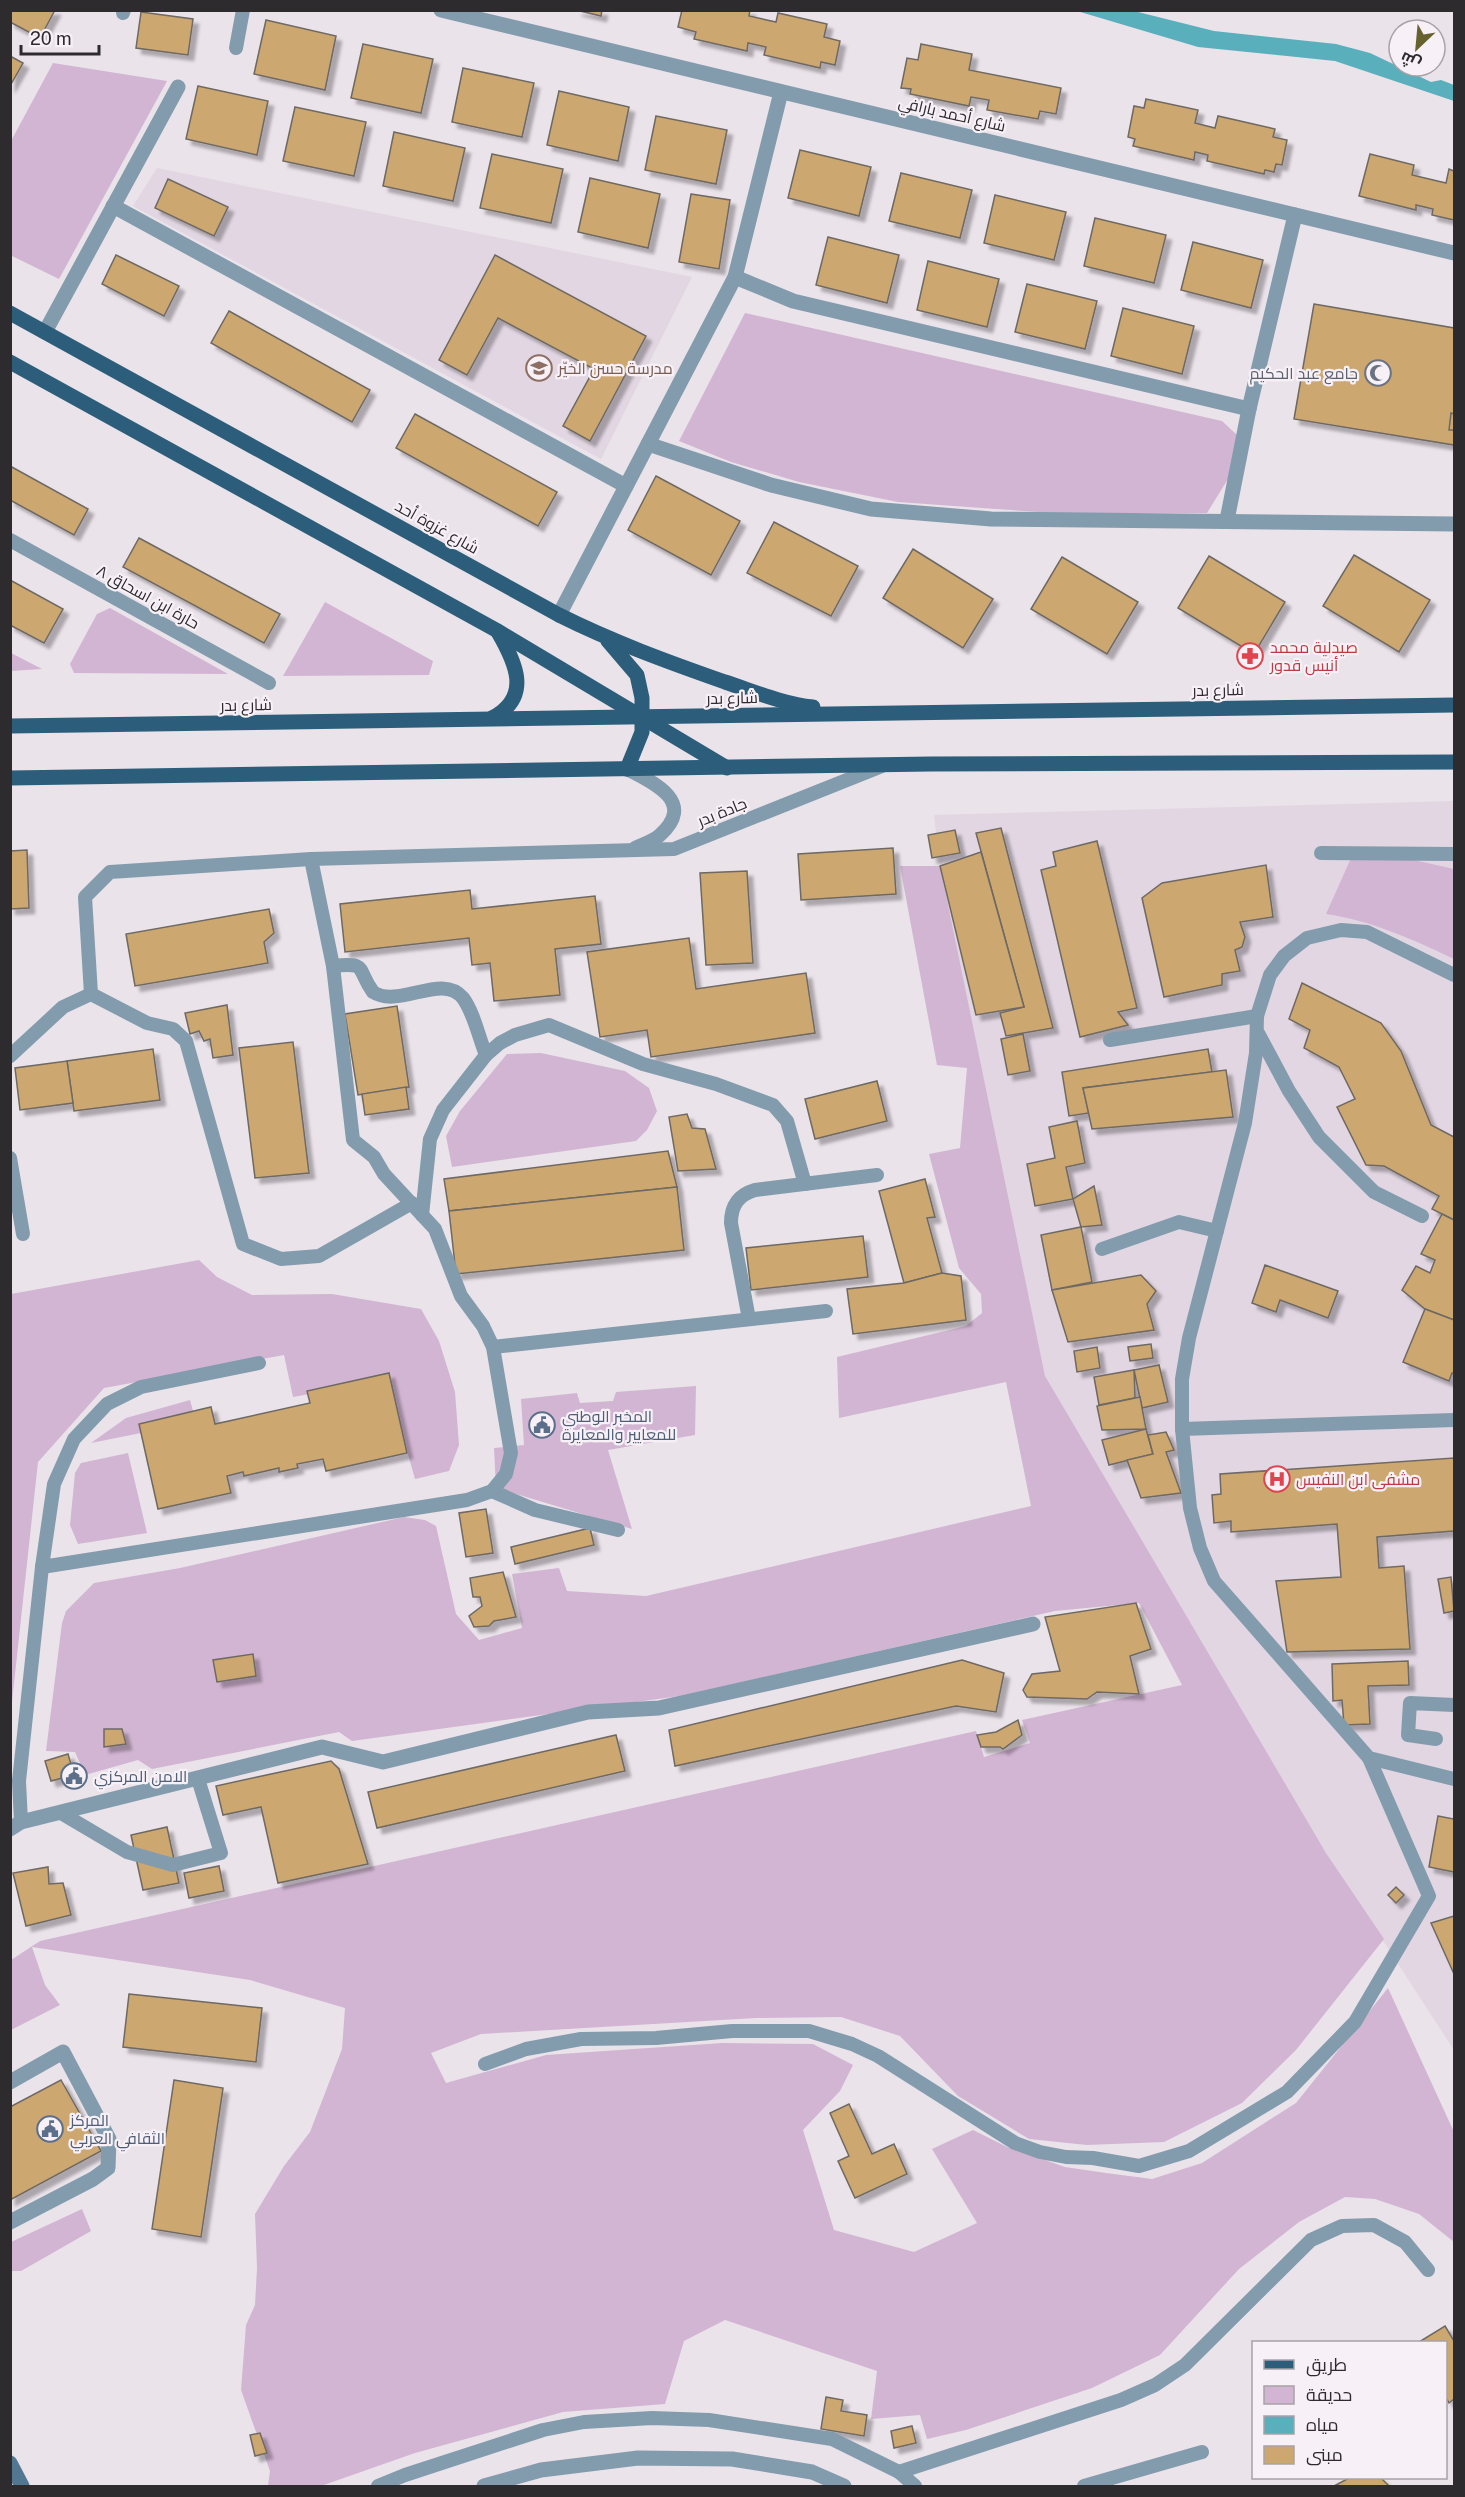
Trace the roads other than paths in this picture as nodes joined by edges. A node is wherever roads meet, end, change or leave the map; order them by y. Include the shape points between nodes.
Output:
1 (441, 10) edge
2 (242, 11) edge
3 (236, 48) dead end
4 (178, 87) dead end
5 (781, 92) junction
6 (113, 206) junction
7 (1295, 215) junction
8 (1455, 253) edge
9 (735, 277) junction
10 (10, 313) edge
11 (45, 332) junction
12 (10, 362) edge
13 (1249, 409) junction
14 (648, 444) junction
15 (626, 486) junction
16 (1227, 520) junction
17 (1455, 524) edge
18 (10, 540) edge
19 (559, 615) junction
20 (496, 630) junction
21 (606, 638) junction
22 (269, 683) dead end
23 (1455, 705) edge
24 (869, 713) junction
25 (644, 717) junction
26 (491, 719) junction
27 (10, 726) edge
28 (1455, 762) edge
29 (883, 766) junction
30 (727, 768) junction
31 (627, 769) junction
32 (10, 778) edge
33 (633, 849) junction
34 (1321, 853) dead end
35 (1455, 854) edge
36 (311, 859) junction
37 (333, 966) junction
38 (1455, 975) edge
39 (91, 994) junction
40 (1257, 1017) junction
41 (1257, 1031) junction
42 (1110, 1040) dead end
43 (486, 1055) junction
44 (10, 1056) edge
45 (10, 1158) edge
46 (877, 1175) dead end
47 (805, 1184) junction
48 (412, 1203) junction
49 (422, 1215) junction
50 (1422, 1216) dead end
51 (1217, 1231) junction
52 (23, 1234) dead end
53 (1102, 1249) dead end
54 (826, 1311) dead end
55 (749, 1319) junction
56 (492, 1347) junction
57 (259, 1363) dead end
58 (1455, 1420) edge
59 (1182, 1429) junction
60 (492, 1491) junction
61 (618, 1530) dead end
62 (42, 1567) junction
63 (1033, 1624) dead end
64 (1455, 1705) edge
65 (1436, 1739) dead end
66 (1369, 1758) junction
67 (198, 1779) junction
68 (1455, 1779) edge
69 (61, 1813) junction
70 (16, 1826) edge
71 (485, 2064) dead end
72 (10, 2082) edge
73 (10, 2222) edge
74 (1428, 2270) dead end
75 (1203, 2452) dead end
76 (10, 2463) edge
77 (898, 2472) junction
78 (20, 2485) edge
79 (378, 2487) edge
80 (484, 2487) edge
81 (843, 2487) edge
82 (915, 2487) edge
83 (1084, 2487) edge

1 - 5 street, شارع أحمد بارافي
2 - 3 lane
4 - 6 street
5 - 7 street, شارع أحمد بارافي
5 - 9 street
6 - 11 street
6 - 15 street
7 - 8 street, شارع أحمد بارافي
7 - 13 street
9 - 13 street via 793,301
9 - 14 street
10 - 11 main road, شارع غزوة أحد
11 - 19 main road, شارع غزوة أحد
12 - 20 main road
13 - 16 street
14 - 15 street
14 - 16 street via 771,485 871,509 991,519
15 - 19 street
16 - 17 street
18 - 22 lane, حارة ابن اسحاق ٨
19 - 21 main road, شارع غزوة أحد
20 - 25 main road
20 - 26 main road via 516,667 518,682 505,711
21 - 24 main road, شارع غزوة أحد via 798,705
21 - 25 main road via 637,675
23 - 24 main road, شارع بدر
24 - 25 main road, شارع بدر
25 - 26 main road, شارع بدر
25 - 30 main road
25 - 31 main road via 639,744
26 - 27 main road, شارع بدر
28 - 29 main road
29 - 30 main road
29 - 33 lane, جادة بدر via 674,849
30 - 31 main road
31 - 32 main road
31 - 33 lane via 657,784 670,795 674,808 671,821 660,835
33 - 36 lane, جادة بدر
34 - 35 lane
36 - 37 lane
36 - 39 lane, جادة بدر via 110,872 85,897
37 - 43 lane via 357,966 373,992 385,998 441,988 456,992 466,1003
37 - 48 lane via 353,1140 374,1157 384,1174
38 - 40 lane via 1367,932 1341,930 1307,938 1284,956 1270,975
39 - 44 lane via 63,1007
39 - 48 lane via 147,1023 173,1029 186,1041 243,1244 281,1259 319,1256
40 - 41 lane
40 - 42 lane
41 - 50 lane via 1319,1137 1374,1192
41 - 51 lane via 1245,1123
43 - 47 lane via 515,1035 549,1025 643,1064 773,1105 787,1121
43 - 49 lane via 443,1110 430,1139
45 - 52 lane
46 - 47 lane
47 - 55 lane via 748,1192 733,1207 731,1223
48 - 49 lane
49 - 56 lane via 435,1229 462,1296
51 - 53 lane via 1179,1222
51 - 59 lane via 1189,1338 1182,1379
54 - 55 lane
55 - 56 lane
56 - 60 lane via 511,1452 506,1474
57 - 62 lane via 141,1387 107,1404 74,1439 54,1484
58 - 59 lane
59 - 66 lane via 1190,1508 1214,1581
60 - 61 lane via 535,1510
60 - 62 lane via 467,1500
62 - 70 lane
63 - 67 street via 659,1708 588,1712 383,1762 322,1747
64 - 65 lane via 1410,1703 1408,1735
66 - 68 lane
66 - 71 lane via 1429,1896 1355,2022 1287,2092 1189,2151 1139,2166 1040,2152 992,2130 878,2056 808,2031 581,2039 526,2049
67 - 69 street
67 - 69 lane via 221,1853 173,1865 127,1852
69 - 70 street
72 - 73 street via 63,2052 109,2139 108,2168
74 - 77 lane via 1405,2242 1374,2225 1342,2226 1311,2240 1185,2365 1155,2385 1121,2400
75 - 83 lane
76 - 78 street
77 - 79 lane via 831,2439 709,2420 652,2418 584,2422 543,2430
77 - 82 lane
80 - 81 street via 541,2470 638,2458 732,2459 812,2472

